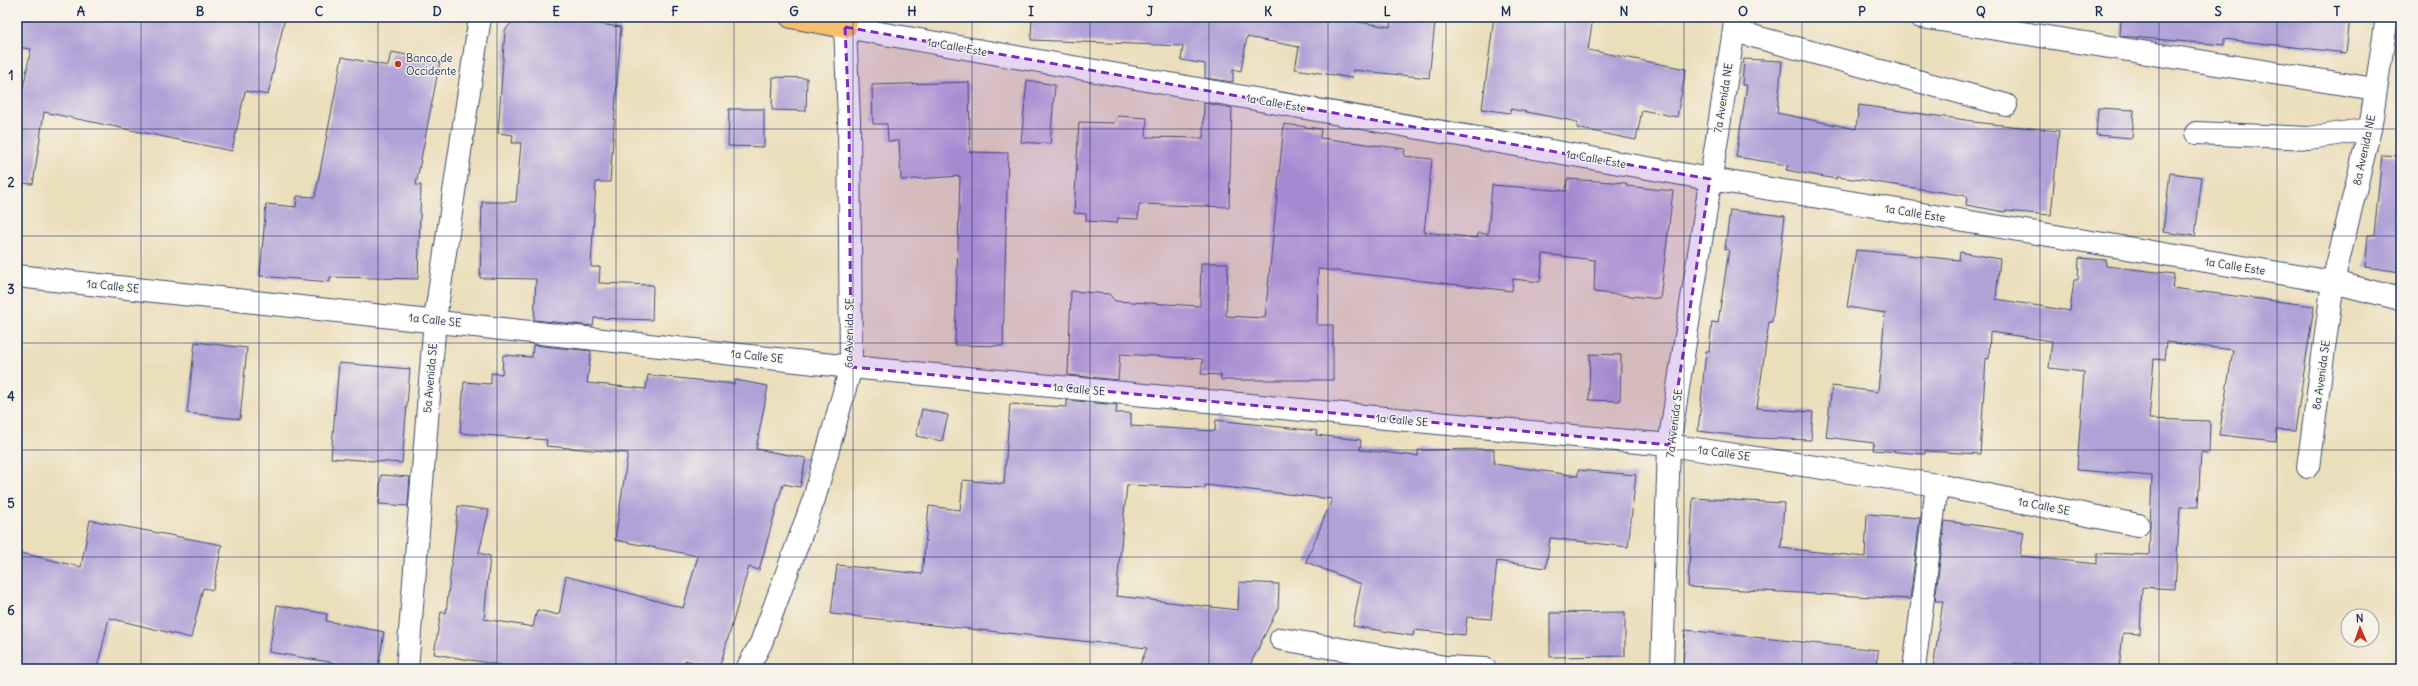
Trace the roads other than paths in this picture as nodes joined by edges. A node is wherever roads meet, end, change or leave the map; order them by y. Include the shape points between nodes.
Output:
1 (480, 17) edge
2 (790, 17) edge
3 (1921, 17) edge
4 (2387, 17) edge
5 (846, 22) edge
6 (1735, 24) edge
7 (2375, 89) junction
8 (2006, 105) dead end
9 (2370, 130) junction
10 (2196, 133) dead end
11 (1710, 179) junction
12 (17, 276) edge
13 (2333, 282) junction
14 (2401, 298) edge
15 (435, 320) junction
16 (850, 367) junction
17 (1669, 445) junction
18 (2308, 467) dead end
19 (1937, 485) junction
20 (2138, 526) dead end
21 (1281, 639) dead end
22 (1446, 668) edge
23 (406, 669) edge
24 (747, 669) edge
25 (1485, 669) edge
26 (1662, 669) edge
27 (1914, 669) edge

1 - 15 street, 5a Avenida SE
2 - 5 main road, 1a Calle Este
3 - 7 street
4 - 7 street, 8a Avenida NE
5 - 11 street, 1a Calle Este
5 - 16 street, 6a Avenida SE
6 - 8 street
6 - 11 street, 7a Avenida NE
7 - 9 street, 8a Avenida NE
9 - 10 street via 2309,138
9 - 13 street, 8a Avenida NE
11 - 13 street, 1a Calle Este
11 - 17 street, 7a Avenida SE
12 - 15 street, 1a Calle SE
13 - 14 street, 1a Calle Este
13 - 18 street, 8a Avenida SE
15 - 16 street, 1a Calle SE
15 - 23 street, 5a Avenida SE
16 - 17 street, 1a Calle SE
16 - 24 street, 6a Avenida SE via 814,499 760,643
17 - 19 street, 1a Calle SE
17 - 26 street, 7a Avenida SE
19 - 20 street, 1a Calle SE
19 - 27 street
21 - 22 street
22 - 25 street

